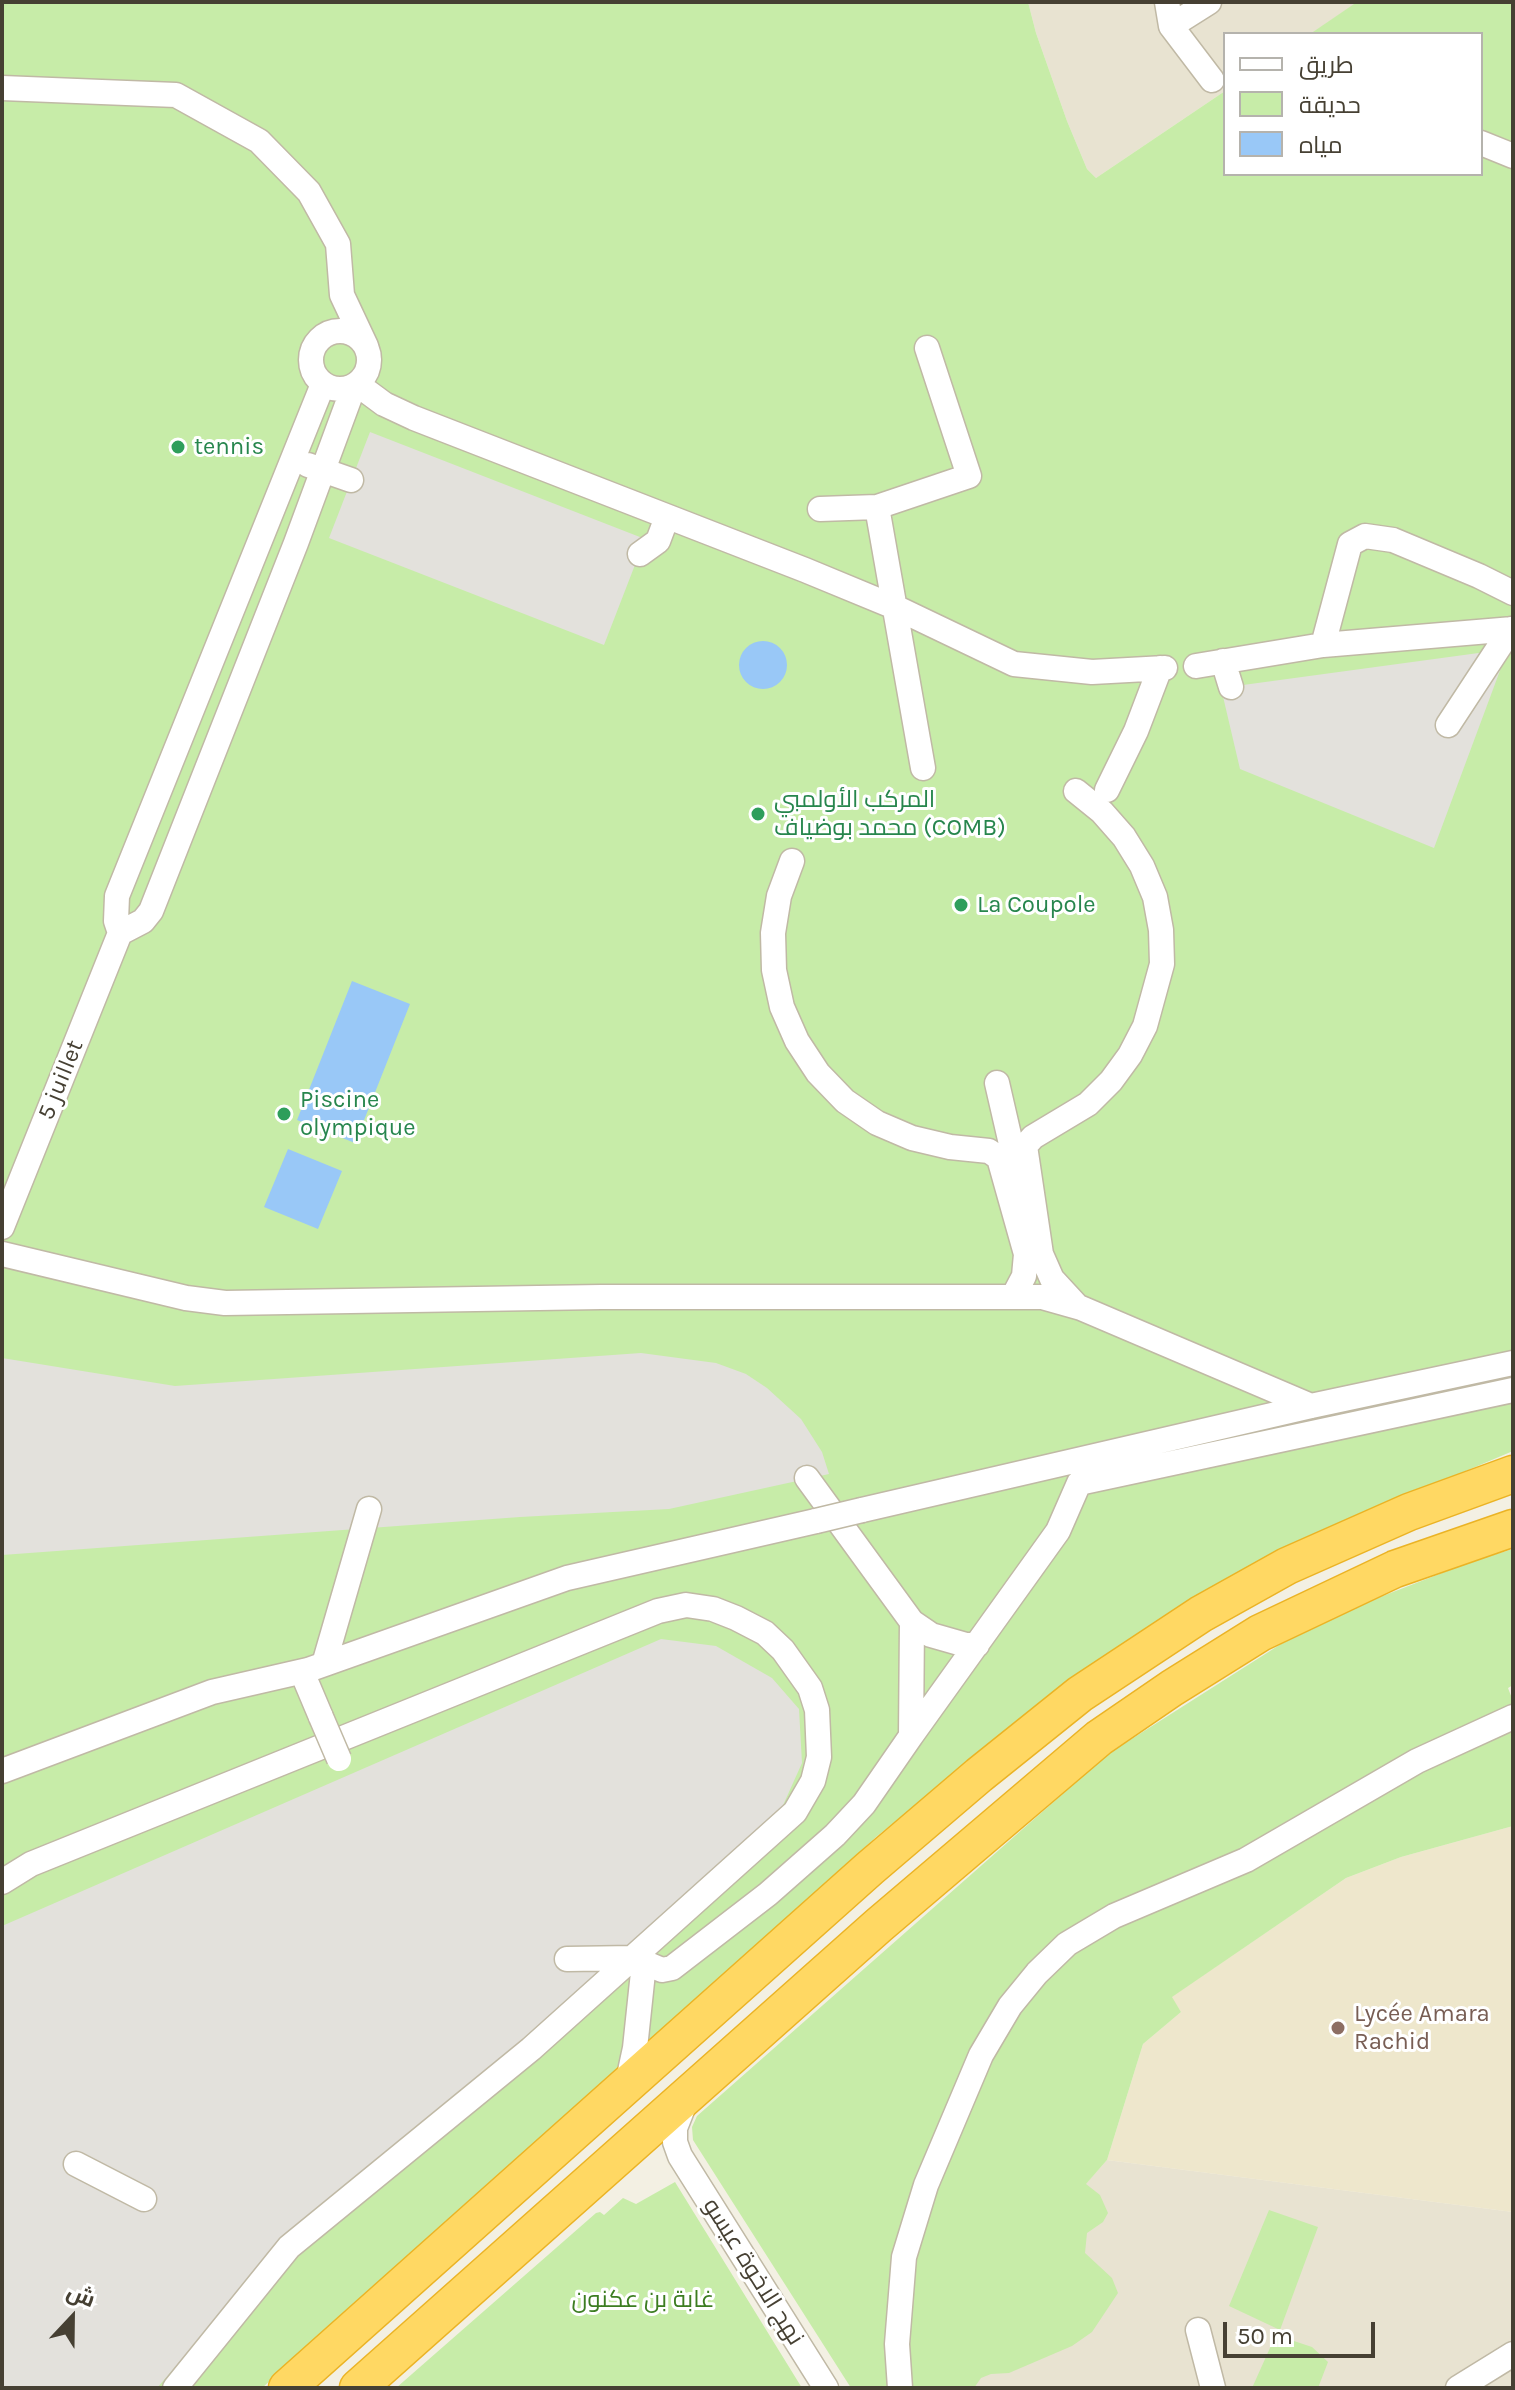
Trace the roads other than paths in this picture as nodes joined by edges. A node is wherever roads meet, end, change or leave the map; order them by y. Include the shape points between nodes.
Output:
1 (1209, 2) edge
2 (1169, 14) edge
3 (1212, 80) dead end
4 (2, 88) edge
5 (1483, 144) edge
6 (1513, 156) edge
7 (342, 295) junction
8 (325, 335) junction
9 (366, 346) junction
10 (927, 348) dead end
11 (323, 384) junction
12 (355, 385) junction
13 (293, 460) junction
14 (323, 470) junction
15 (351, 480) dead end
16 (877, 507) junction
17 (820, 509) dead end
18 (667, 517) junction
19 (640, 554) dead end
20 (1513, 593) edge
21 (897, 608) junction
22 (1512, 629) edge
23 (1323, 645) junction
24 (1223, 661) junction
25 (1196, 666) dead end
26 (1231, 687) dead end
27 (1448, 725) dead end
28 (923, 768) dead end
29 (1107, 790) dead end
30 (1076, 791) dead end
31 (140, 842) junction
32 (174, 856) junction
33 (792, 861) dead end
34 (120, 933) junction
35 (997, 1083) dead end
36 (1023, 1205) junction
37 (2, 1227) edge
38 (2, 1254) edge
39 (1014, 1295) junction
40 (1081, 1308) junction
41 (1513, 1363) edge
42 (1513, 1390) edge
43 (1311, 1406) junction
44 (1086, 1458) junction
45 (1513, 1474) edge
46 (807, 1478) dead end
47 (1079, 1483) junction
48 (369, 1509) dead end
49 (1513, 1528) edge
50 (912, 1622) junction
51 (977, 1645) junction
52 (313, 1668) junction
53 (1513, 1717) edge
54 (911, 1736) junction
55 (339, 1759) dead end
56 (2, 1771) edge
57 (2, 1882) edge
58 (567, 1959) dead end
59 (639, 1961) junction
60 (627, 2085) junction
61 (687, 2098) junction
62 (680, 2156) junction
63 (76, 2164) dead end
64 (606, 2166) junction
65 (144, 2199) dead end
66 (1198, 2330) dead end
67 (1513, 2354) edge
68 (175, 2388) edge
69 (287, 2388) edge
70 (358, 2388) edge
71 (826, 2388) edge
72 (900, 2388) edge
73 (1213, 2388) edge
74 (1458, 2388) edge

1 - 2 street
2 - 3 street
4 - 7 street via 176,95 259,141 309,192 338,244
5 - 6 street
7 - 8 street
7 - 9 street
8 - 9 street via 348,331
8 - 11 street via 311,356
9 - 12 street via 369,367
10 - 16 street via 969,476
11 - 12 street via 338,389
11 - 13 street
12 - 14 street
12 - 18 street via 398,411
13 - 14 street
13 - 31 street
14 - 15 street
14 - 32 street
16 - 17 street
16 - 21 street
18 - 19 street via 658,541
18 - 21 street
20 - 23 street via 1393,540 1365,536 1350,544
21 - 28 street
21 - 29 street via 1014,664 1092,672 1162,668
22 - 23 street
22 - 27 street
23 - 24 street
24 - 25 street
24 - 26 street
30 - 36 street via 1124,837 1142,866 1155,897 1162,964 1145,1026 1111,1081 1088,1104 1025,1146
31 - 32 street
31 - 34 street via 117,896
32 - 34 street via 151,911
33 - 36 street via 779,896 774,970 782,1007 818,1073 877,1123 912,1138 995,1154
34 - 37 street, 5 juillet
35 - 36 street
36 - 39 street via 1024,1276
36 - 40 street via 1046,1267 1060,1290
38 - 39 street via 225,1303
39 - 40 street
40 - 43 street
41 - 43 street
42 - 47 street
43 - 44 street
44 - 47 street
44 - 52 street, bridge via 567,1578
45 - 60 highway via 1409,1512 1287,1566 1115,1669 953,1797
46 - 50 street
47 - 51 street via 1058,1531
48 - 52 street
49 - 61 highway via 1395,1569 1260,1633 1134,1713 1019,1803
50 - 51 street via 931,1635
50 - 54 street
51 - 54 street
52 - 55 street, bridge via 321,1717
52 - 56 street via 212,1692
53 - 72 street via 1417,1761 1246,1860 1114,1916 1067,1944 1037,1973 981,2055 926,2185 904,2257 897,2344
54 - 59 street via 864,1804 768,1894 672,1968 662,1970
57 - 59 street via 31,1864 658,1611 686,1605 713,1609 765,1633 798,1669 817,1710 819,1757 813,1781 795,1812
58 - 59 street
59 - 60 street via 635,2048
59 - 68 street via 289,2247
60 - 69 highway
61 - 62 street via 675,2128
61 - 64 highway
62 - 64 street via 657,2150
62 - 71 street, نهج الاخوة عيسو
63 - 65 street
64 - 70 highway
66 - 73 street
67 - 74 street

